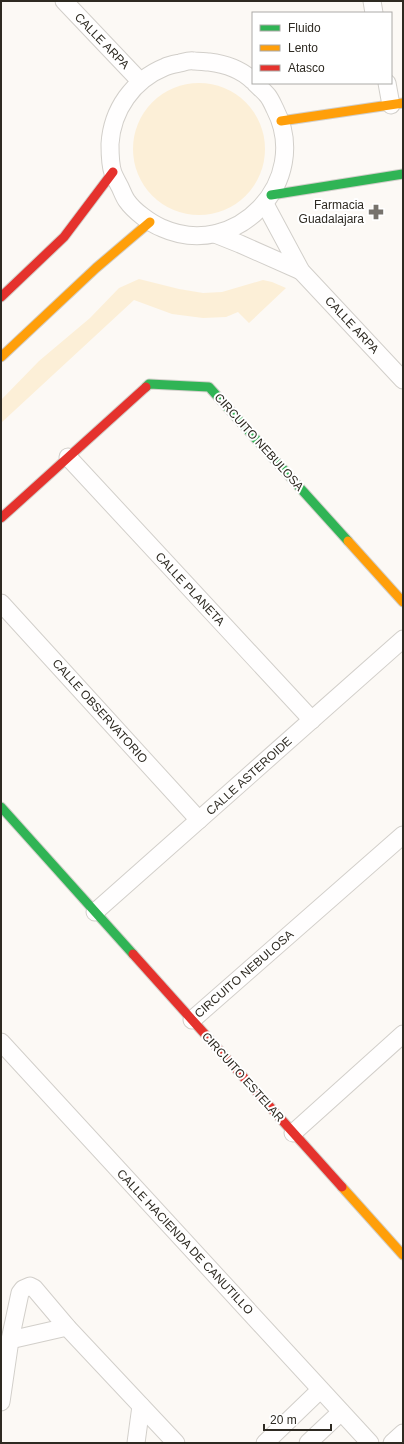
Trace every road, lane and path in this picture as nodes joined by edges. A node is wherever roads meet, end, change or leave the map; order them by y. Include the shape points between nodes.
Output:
1 (64, 1) edge
2 (372, 1) edge
3 (374, 12) edge
4 (252, 80) edge
5 (140, 81) junction
6 (256, 84) edge
7 (387, 84) edge
8 (397, 104) edge
9 (282, 121) junction
10 (113, 172) junction
11 (403, 174) edge
12 (268, 200) junction
13 (150, 222) junction
14 (214, 234) junction
15 (301, 271) junction
16 (1, 297) edge
17 (1, 357) edge
18 (403, 380) edge
19 (68, 457) junction
20 (1, 518) edge
21 (1, 602) edge
22 (403, 602) edge
23 (403, 639) edge
24 (312, 720) junction
25 (1, 807) edge
26 (199, 820) junction
27 (403, 835) edge
28 (95, 912) junction
29 (192, 1020) junction
30 (403, 1034) edge
31 (1, 1042) edge
32 (293, 1133) junction
33 (399, 1244) edge
34 (67, 1327) junction
35 (10, 1340) junction
36 (320, 1390) junction
37 (1, 1402) edge
38 (141, 1406) junction
39 (341, 1412) junction
40 (403, 1433) edge
41 (136, 1443) edge
42 (176, 1443) edge
43 (265, 1443) edge
44 (308, 1443) edge
45 (370, 1443) edge
46 (392, 1443) edge

1 - 5 street, CALLE ARPA
2 - 3 street
4 - 5 street via 222,64 193,60 165,66
5 - 10 street via 116,113 111,133 110,153
6 - 9 street via 268,96
7 - 8 street
8 - 9 street
9 - 12 street via 286,147 282,172
10 - 13 street via 127,201
10 - 16 street via 64,237
11 - 12 street
12 - 14 street via 250,218 234,228
12 - 15 street, CALLE ARPA via 274,224
13 - 14 street via 170,232 192,236
13 - 17 street via 96,268
14 - 15 street, CALLE ARPA
15 - 18 street, CALLE ARPA
19 - 20 street, CIRCUITO NEBULOSA
19 - 22 street, CIRCUITO NEBULOSA via 149,384 210,387
19 - 24 street, CALLE PLANETA
21 - 26 street, CALLE OBSERVATORIO
23 - 24 street, CALLE ASTEROIDE
24 - 26 street, CALLE ASTEROIDE
25 - 28 street, CIRCUITO NEBULOSA
26 - 28 street, CALLE ASTEROIDE
27 - 29 street, CIRCUITO NEBULOSA
28 - 29 street, CIRCUITO NEBULOSA
29 - 32 street, CIRCUITO ESTELAR
30 - 32 street, CIRCUITO ESTELAR
31 - 36 street, CALLE HACIENDA DE CANUTILLO
32 - 33 street, CIRCUITO ESTELAR
34 - 35 street
34 - 35 street via 34,1288 26,1286 20,1293
34 - 38 street
35 - 37 street
36 - 39 street, CALLE HACIENDA DE CANUTILLO
36 - 43 street
38 - 41 street
38 - 42 street
39 - 44 street
39 - 45 street, CALLE HACIENDA DE CANUTILLO
40 - 46 street

